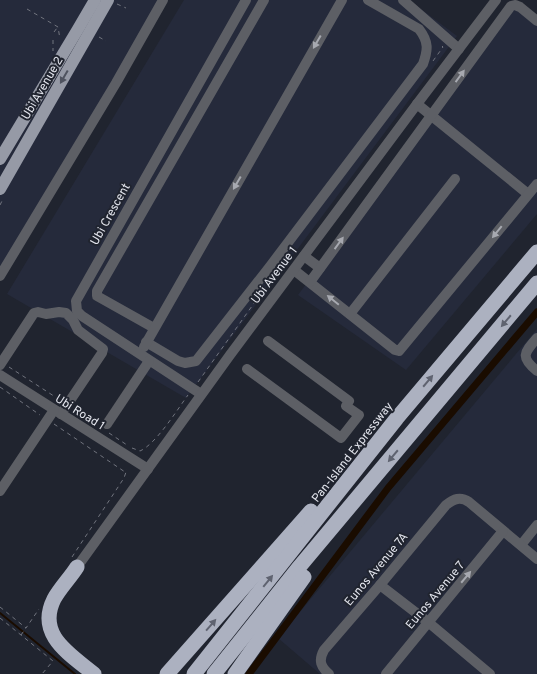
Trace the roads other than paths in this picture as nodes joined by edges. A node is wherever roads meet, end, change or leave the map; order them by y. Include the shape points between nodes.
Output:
1 (95, 0) edge
2 (163, 0) edge
3 (246, 0) edge
4 (264, 0) edge
5 (342, 0) edge
6 (368, 0) edge
7 (402, 0) edge
8 (112, 2) edge
9 (493, 2) edge
10 (537, 21) edge
11 (459, 49) junction
12 (417, 104) junction
13 (431, 116) junction
14 (0, 159) edge
15 (455, 179) dead end
16 (537, 184) edge
17 (0, 189) edge
18 (528, 194) junction
19 (537, 252) edge
20 (304, 256) junction
21 (320, 268) junction
22 (294, 270) junction
23 (0, 276) edge
24 (310, 282) junction
25 (537, 284) edge
26 (350, 314) junction
27 (154, 328) junction
28 (537, 338) edge
29 (268, 341) dead end
30 (146, 342) junction
31 (139, 354) junction
32 (149, 361) junction
33 (0, 366) edge
34 (247, 369) dead end
35 (537, 371) edge
36 (0, 375) edge
37 (197, 392) junction
38 (57, 412) junction
39 (397, 418) junction
40 (107, 424) dead end
41 (148, 469) junction
42 (0, 491) edge
43 (338, 522) junction
44 (537, 525) edge
45 (503, 531) junction
46 (521, 545) junction
47 (537, 559) edge
48 (75, 562) joint
49 (380, 585) junction
50 (428, 622) junction
51 (190, 649) junction
52 (94, 674) edge
53 (163, 674) edge
54 (167, 674) edge
55 (194, 674) edge
56 (214, 674) edge
57 (235, 674) edge
58 (329, 674) edge
59 (386, 674) edge
60 (490, 674) edge

1 - 14 main road, Ubi Avenue 2
2 - 23 street
3 - 31 street, Ubi Crescent via 76,301 77,312
4 - 27 street via 97,291 97,296
5 -> 27 street
6 - 30 street via 419,29 426,42 423,64 196,361 185,363
7 - 11 street
8 -> 17 main road, Ubi Avenue 2
9 - 11 street, Ubi Avenue 1
13 -> 10 street via 511,6 520,7
11 - 12 street, Ubi Avenue 1
12 - 13 street
12 - 20 street, Ubi Avenue 1
13 - 18 street
21 -> 13 street
15 - 26 street
16 - 18 street
18 -> 26 street via 399,351
39 -> 19 highway, Pan-Island Expressway
20 - 21 street
20 - 22 street, Ubi Avenue 1
21 - 24 street
22 - 24 street
22 - 37 street, Ubi Avenue 1
26 -> 24 street
25 -> 43 highway
27 - 30 street
28 - 35 street via 526,354 527,361
29 - 34 street via 349,402 346,406 359,415 341,438
30 - 31 street
31 - 32 street, Ubi Crescent
32 - 37 street, Ubi Crescent
32 - 40 street
33 - 38 street via 34,313 70,315 78,330 103,349
36 - 38 street, Ubi Road 1
37 - 41 street, Ubi Avenue 1
38 - 41 street, Ubi Road 1
38 - 42 street via 47,420
51 -> 39 highway
55 -> 39 highway, Pan-Island Expressway
41 - 48 street, Ubi Avenue 1
43 - 56 highway
43 - 57 highway via 335,537
44 - 46 street
45 - 46 street
45 - 49 street, Eunos Avenue 7A via 469,502 456,499 446,505
50 -> 45 street, Eunos Avenue 7
46 - 47 street
48 - 52 highway via 55,599 50,625 52,636 59,644
49 - 50 street
49 - 58 street, Eunos Avenue 7A via 324,650 320,660
50 - 59 street, Eunos Avenue 7
50 - 60 street
51 - 53 highway
51 - 54 highway

